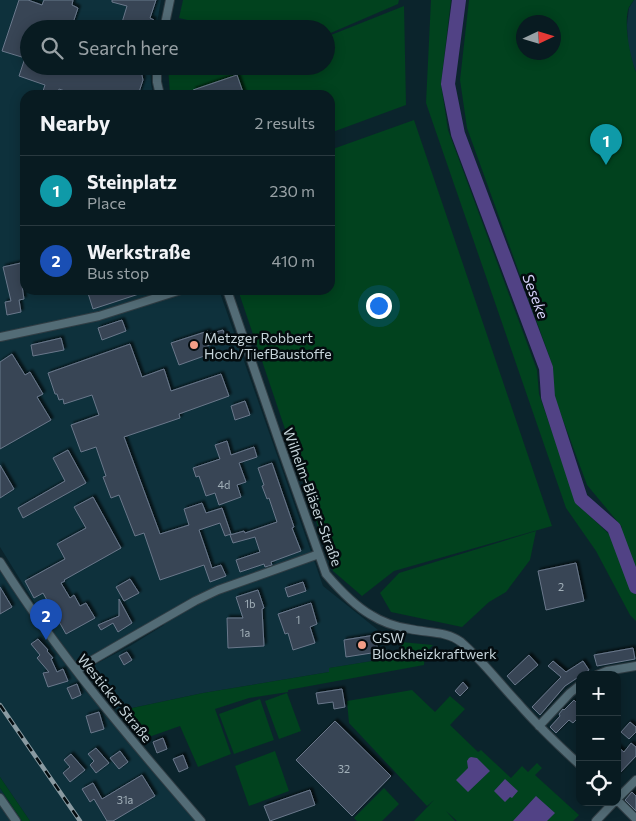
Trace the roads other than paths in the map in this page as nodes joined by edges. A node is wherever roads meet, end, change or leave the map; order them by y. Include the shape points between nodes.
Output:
1 (170, 0) edge
2 (166, 20) edge
3 (157, 75) edge
4 (159, 90) edge
5 (165, 295) edge
6 (228, 295) edge
7 (0, 337) edge
8 (319, 554) junction
9 (0, 562) edge
10 (636, 666) edge
11 (77, 671) junction
12 (607, 671) edge
13 (576, 688) edge
14 (539, 726) junction
15 (576, 761) edge
16 (636, 780) edge
17 (621, 795) edge
18 (0, 798) edge
19 (621, 805) edge
20 (610, 806) edge
21 (636, 819) edge
22 (16, 821) edge
23 (200, 821) edge
24 (596, 821) edge

1 - 2 street
3 - 4 street
5 - 7 street via 99,316
6 - 8 street, Wilhelm-Bläser-Straße
8 - 11 street via 195,601
8 - 14 street, Wilhelm-Bläser-Straße via 326,574 335,585 371,616 409,629 452,636 460,642
9 - 11 street, Westicker Straße
10 - 12 street
11 - 23 street, Westicker Straße
13 - 14 street
14 - 15 street, Wilhelm-Bläser-Straße
16 - 17 street
18 - 22 street
19 - 21 street
20 - 24 street

